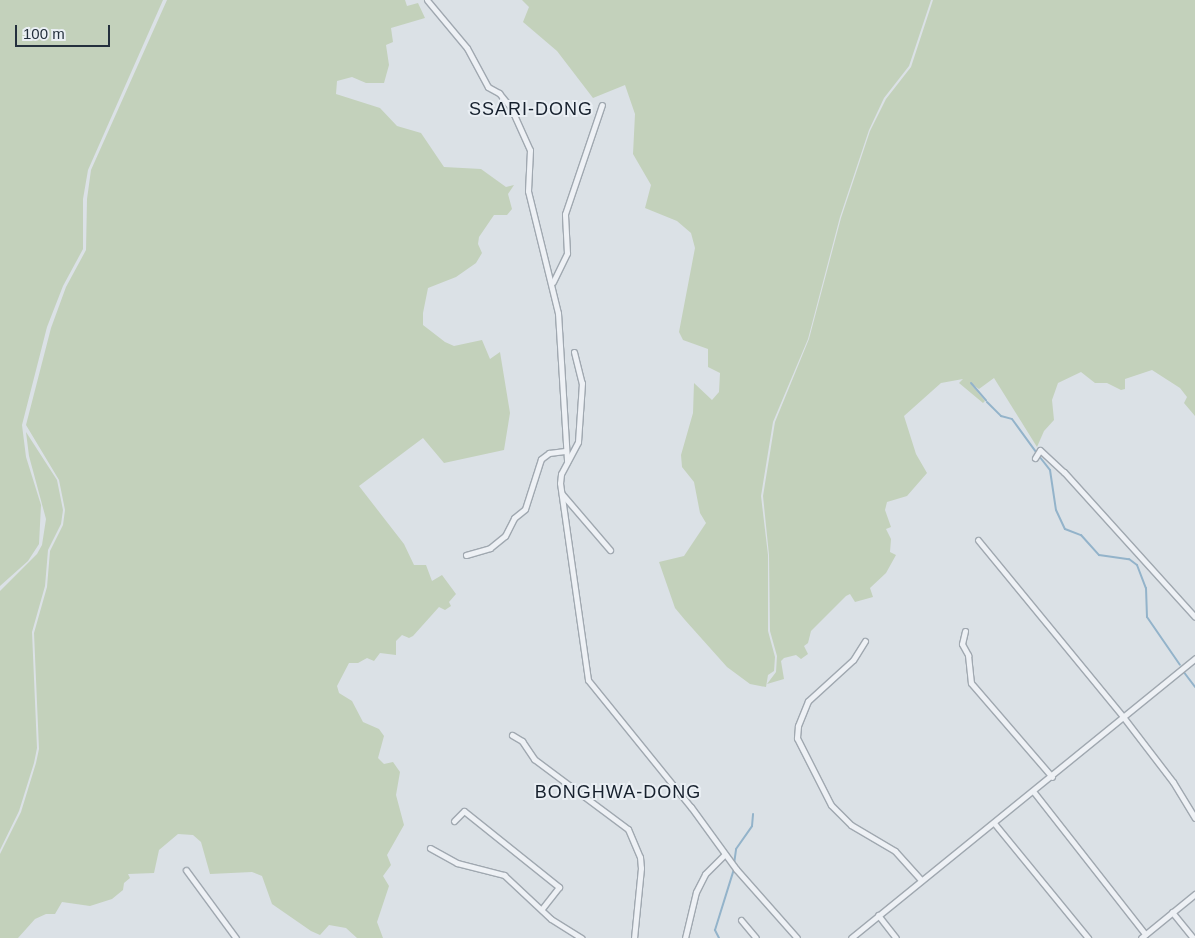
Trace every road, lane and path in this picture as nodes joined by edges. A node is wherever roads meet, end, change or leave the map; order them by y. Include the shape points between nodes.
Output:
1 (427, 0) edge
2 (602, 106) dead end
3 (553, 282) junction
4 (574, 352) dead end
5 (565, 451) junction
6 (1035, 458) dead end
7 (567, 463) junction
8 (561, 494) junction
9 (978, 540) dead end
10 (610, 550) dead end
11 (466, 554) dead end
12 (1195, 617) edge
13 (965, 631) dead end
14 (865, 641) dead end
15 (1195, 658) edge
16 (1124, 718) junction
17 (512, 735) dead end
18 (1052, 777) junction
19 (1034, 791) junction
20 (1195, 818) edge
21 (454, 821) dead end
22 (994, 823) junction
23 (430, 848) dead end
24 (725, 854) junction
25 (186, 870) dead end
26 (921, 880) junction
27 (1195, 894) edge
28 (542, 909) junction
29 (1172, 912) junction
30 (878, 916) junction
31 (741, 920) dead end
32 (1143, 936) edge
33 (236, 938) edge
34 (582, 938) edge
35 (634, 938) edge
36 (685, 938) edge
37 (756, 938) edge
38 (797, 938) edge
39 (850, 938) edge
40 (896, 938) edge
41 (1088, 938) edge
42 (1193, 938) edge

1 - 3 street via 467,48 488,87 508,104 530,150 528,191
2 - 3 street via 565,214 567,253
3 - 5 street via 562,357
4 - 7 street via 581,370 578,442
5 - 7 street
5 - 11 street via 549,453 541,459 524,509 514,518 505,536 490,548
6 - 12 street via 1040,450 1064,472
7 - 8 street via 561,474
8 - 10 street
8 - 24 street via 588,680
9 - 16 street
13 - 18 street via 962,644 968,655 971,683
14 - 26 street via 853,660 808,702 798,726 798,738 830,806 851,825 895,850
15 - 16 street
16 - 18 street
16 - 20 street via 1173,782
17 - 35 street via 522,741 534,758 628,829 640,857 641,868
18 - 19 street
19 - 22 street
19 - 32 street
21 - 28 street via 464,812 559,887
22 - 26 street
22 - 41 street
23 - 28 street via 457,863 504,875
24 - 36 street via 705,874 696,892
24 - 38 street
25 - 33 street
26 - 30 street
27 - 29 street
28 - 34 street
29 - 32 street
29 - 42 street
30 - 39 street
30 - 40 street
31 - 37 street

